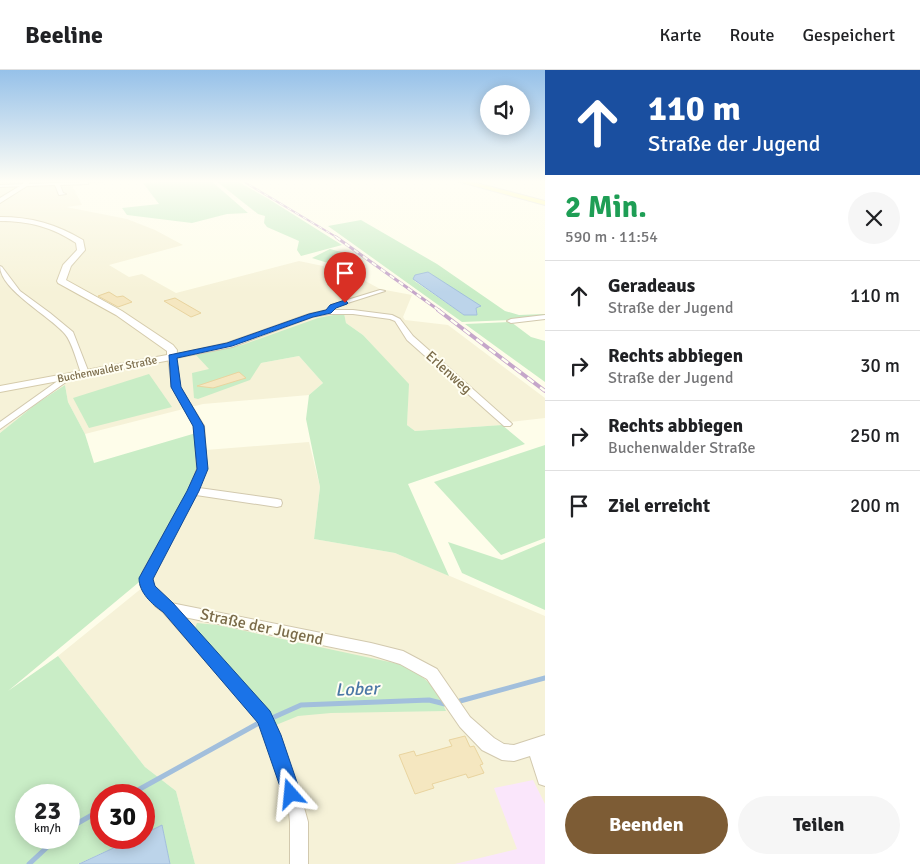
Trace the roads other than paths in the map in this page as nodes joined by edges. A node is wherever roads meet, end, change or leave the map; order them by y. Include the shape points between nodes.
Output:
1 (0, 219) edge
2 (0, 268) edge
3 (382, 291) dead end
4 (328, 312) junction
5 (545, 317) edge
6 (396, 318) joint
7 (511, 321) dead end
8 (172, 357) junction
9 (85, 373) junction
10 (69, 376) junction
11 (0, 388) edge
12 (507, 424) dead end
13 (0, 426) edge
14 (193, 491) junction
15 (277, 503) dead end
16 (168, 608) junction
17 (539, 745) edge
18 (545, 778) edge
19 (299, 864) edge

1 - 8 street via 26,218 44,222 80,242 81,250 68,265 61,281 119,312 169,347
2 - 9 street via 18,292 70,334
3 - 4 street, Buchenwalder Straße via 333,306
4 - 6 street, Buchenwalder Straße
4 - 8 street, Buchenwalder Straße via 311,315 229,345
5 - 7 street
6 - 12 street, Erlenweg via 410,338
8 - 9 street, Buchenwalder Straße
8 - 14 street via 176,387 199,426 202,469
9 - 10 street, Buchenwalder Straße
10 - 11 street, Buchenwalder Straße
10 - 13 street
14 - 15 street
14 - 16 street via 146,578 146,585
16 - 17 street, Straße der Jugend via 403,658 432,674 465,722 488,744 502,752 514,753
16 - 19 street via 267,722 297,811
17 - 18 street, Straße der Jugend via 538,754

